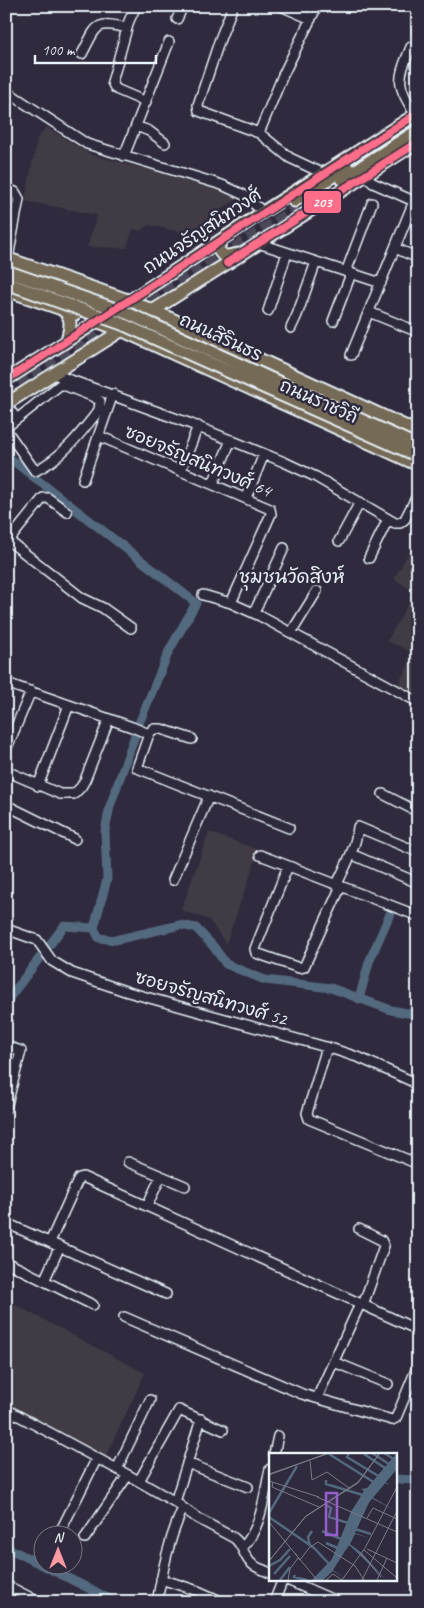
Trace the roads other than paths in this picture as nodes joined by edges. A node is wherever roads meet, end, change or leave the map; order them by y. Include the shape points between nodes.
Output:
1 (8, 6) edge
2 (136, 6) edge
3 (183, 6) edge
4 (233, 6) edge
5 (281, 6) edge
6 (317, 6) edge
7 (6, 10) edge
8 (177, 19) dead end
9 (311, 20) junction
10 (127, 28) junction
11 (169, 42) dead end
12 (411, 47) dead end
13 (82, 54) dead end
14 (6, 91) edge
15 (146, 102) junction
16 (417, 116) edge
17 (136, 126) junction
18 (418, 130) edge
19 (259, 133) junction
20 (418, 142) edge
21 (165, 143) dead end
22 (124, 156) junction
23 (322, 173) junction
24 (365, 175) junction
25 (6, 188) edge
26 (416, 202) edge
27 (372, 203) dead end
28 (262, 212) junction
29 (221, 240) junction
30 (258, 243) junction
31 (395, 248) junction
32 (287, 253) junction
33 (241, 254) junction
34 (7, 258) edge
35 (418, 258) edge
36 (316, 262) junction
37 (6, 271) edge
38 (349, 273) junction
39 (6, 283) edge
40 (381, 283) junction
41 (6, 290) edge
42 (129, 301) junction
43 (53, 306) junction
44 (152, 310) junction
45 (268, 312) dead end
46 (369, 312) junction
47 (97, 321) junction
48 (333, 321) dead end
49 (291, 328) dead end
50 (121, 330) junction
51 (418, 332) edge
52 (67, 340) junction
53 (352, 355) dead end
54 (54, 374) junction
55 (6, 380) edge
56 (112, 394) junction
57 (6, 404) edge
58 (198, 426) junction
59 (10, 427) edge
60 (418, 432) edge
61 (99, 436) junction
62 (231, 440) junction
63 (418, 446) edge
64 (264, 454) junction
65 (418, 456) edge
66 (418, 465) edge
67 (182, 467) dead end
68 (82, 480) dead end
69 (214, 481) dead end
70 (248, 493) dead end
71 (418, 494) edge
72 (360, 502) junction
73 (67, 512) dead end
74 (388, 519) junction
75 (339, 541) dead end
76 (7, 543) edge
77 (284, 548) dead end
78 (369, 558) dead end
79 (317, 591) dead end
80 (202, 595) dead end
81 (231, 603) junction
82 (254, 613) junction
83 (131, 628) dead end
84 (291, 633) junction
85 (6, 683) edge
86 (31, 692) junction
87 (418, 702) edge
88 (69, 705) junction
89 (109, 719) junction
90 (146, 733) junction
91 (192, 739) dead end
92 (6, 750) edge
93 (6, 771) edge
94 (38, 786) junction
95 (382, 794) dead end
96 (208, 796) junction
97 (6, 805) edge
98 (418, 812) edge
99 (289, 828) dead end
100 (75, 839) dead end
101 (418, 852) edge
102 (351, 854) junction
103 (260, 855) dead end
104 (288, 866) junction
105 (173, 880) dead end
106 (418, 883) edge
107 (339, 885) junction
108 (418, 916) edge
109 (6, 929) edge
110 (6, 1046) edge
111 (327, 1047) junction
112 (418, 1084) edge
113 (6, 1108) edge
114 (128, 1162) dead end
115 (418, 1164) edge
116 (161, 1176) junction
117 (185, 1186) dead end
118 (147, 1206) junction
119 (6, 1223) edge
120 (359, 1229) dead end
121 (50, 1242) junction
122 (60, 1246) junction
123 (6, 1262) edge
124 (44, 1281) junction
125 (166, 1294) dead end
126 (361, 1304) junction
127 (93, 1305) dead end
128 (124, 1317) dead end
129 (418, 1330) edge
130 (334, 1362) junction
131 (418, 1365) edge
132 (388, 1384) dead end
133 (317, 1398) junction
134 (150, 1400) dead end
135 (6, 1409) edge
136 (201, 1419) junction
137 (223, 1430) dead end
138 (278, 1436) dead end
139 (274, 1453) edge
140 (97, 1458) junction
141 (187, 1463) junction
142 (117, 1469) junction
143 (269, 1474) edge
144 (128, 1475) junction
145 (139, 1481) junction
146 (248, 1487) dead end
147 (175, 1502) junction
148 (183, 1508) junction
149 (63, 1526) edge
150 (85, 1538) dead end
151 (242, 1548) junction
152 (269, 1573) edge
153 (161, 1579) junction
154 (284, 1580) edge
155 (286, 1580) edge
156 (6, 1585) edge
157 (212, 1600) edge
158 (39, 1602) edge
159 (157, 1602) edge
160 (223, 1602) edge
161 (274, 1602) edge
162 (338, 1602) edge

1 - 7 street
2 - 10 street
3 - 8 street
4 - 19 street via 198,109 202,114
5 - 9 street
6 - 9 street
9 - 19 street
10 - 13 street via 110,24 99,26
10 - 15 street via 112,82 118,90
11 - 15 street
12 - 16 street via 400,73 400,85
14 - 22 street via 79,140
15 - 17 street
16 - 18 main road via 296,204
16 - 23 main road, ถนนจรัญสนิทวงศ์
17 - 21 street
17 - 22 street
19 - 23 street via 290,158
20 - 24 main road
22 - 28 street via 222,185 244,195
23 - 28 main road, ถนนจรัญสนิทวงศ์
24 - 26 street via 373,184
24 - 30 main road
25 - 34 street via 16,192 19,199
26 - 31 street
27 - 38 street
28 - 29 main road, ถนนจรัญสนิทวงศ์
29 - 33 main road via 218,248 221,254
29 - 42 main road, ถนนจรัญสนิทวงศ์
30 - 32 street
30 - 33 main road
31 - 35 street
31 - 40 street
32 - 36 street
32 - 45 street
33 - 44 main road
34 - 42 main road
36 - 38 street
36 - 49 street
37 - 63 main road, ถนนสิรินธร, bridge via 126,313
38 - 40 street
38 - 48 street
39 - 65 main road, ถนนสิรินธร, bridge via 122,324
40 - 46 street
41 - 43 main road
42 - 44 main road
42 - 47 main road, ถนนจรัญสนิทวงศ์
43 - 47 main road
43 - 52 main road via 65,311 69,318 71,326
44 - 50 main road
44 - 60 main road, ถนนราชวิถี
46 - 51 street
46 - 53 street
47 - 50 main road, ถนนราชวิถี
47 - 52 main road, ถนนจรัญสนิทวงศ์
50 - 54 main road
50 - 66 main road, ถนนราชวิถี
52 - 55 main road, ถนนจรัญสนิทวงศ์
54 - 56 street
54 - 57 main road
56 - 58 street
56 - 61 street, ซอยจรัญสนิทวงศ์ 64
57 - 59 street
58 - 62 street
58 - 67 street
59 - 59 street via 35,470 64,451 99,410 100,401 62,384
61 - 68 street
61 - 81 street, ซอยจรัญสนิทวงศ์ 64 via 270,509 271,514
62 - 64 street
62 - 69 street
64 - 70 street
64 - 72 street via 316,476
71 - 74 street via 403,522
72 - 74 street
72 - 75 street
73 - 76 street via 48,498 42,498
74 - 78 street
76 - 83 street via 82,598
77 - 82 street
79 - 84 street
80 - 81 street
81 - 82 street
82 - 84 street
84 - 87 street
85 - 86 street
86 - 88 street
86 - 92 street
88 - 89 street
88 - 94 street
89 - 90 street
89 - 94 street via 78,791 65,795
90 - 91 street via 161,729
90 - 96 street via 137,768
93 - 94 street
95 - 98 street
96 - 99 street
96 - 105 street
97 - 100 street
101 - 102 street via 358,827
102 - 106 street
102 - 107 street
103 - 104 street
104 - 107 street
104 - 107 street via 254,949 256,953 299,968 306,966
107 - 108 street
109 - 111 street, ซอยจรัญสนิทวงศ์ 52 via 37,940 52,961 72,973 128,992
110 - 113 street via 21,1051
111 - 112 street, ซอยจรัญสนิทวงศ์ 52
111 - 115 street via 307,1113 309,1119
114 - 116 street
116 - 117 street
116 - 118 street
118 - 121 street via 80,1177
118 - 126 street
119 - 121 street
120 - 126 street via 381,1240 384,1246
121 - 122 street
122 - 124 street
122 - 125 street
123 - 124 street
124 - 127 street
126 - 129 street
126 - 130 street
128 - 133 street
130 - 132 street
130 - 133 street
131 - 133 street via 396,1418 392,1420
134 - 142 street
135 - 140 street
136 - 137 street
136 - 141 street
136 - 145 street via 179,1410
138 - 139 street
140 - 142 street
140 - 149 street
141 - 146 street
141 - 147 street
142 - 144 street
143 - 151 street via 258,1525
144 - 145 street
144 - 150 street
145 - 147 street
147 - 148 street
148 - 151 street via 240,1542
148 - 153 street via 174,1527
151 - 152 street via 250,1562
153 - 157 street
153 - 159 street
154 - 161 street
155 - 162 street
156 - 158 street
157 - 160 street

